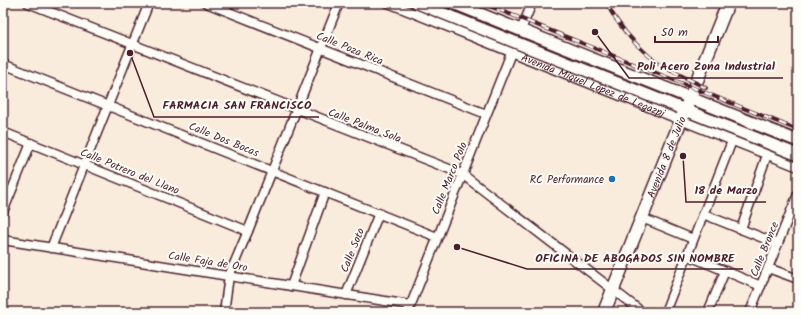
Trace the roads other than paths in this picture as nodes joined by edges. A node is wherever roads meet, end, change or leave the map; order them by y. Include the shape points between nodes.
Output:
1 (28, 3) edge
2 (149, 3) edge
3 (206, 3) edge
4 (339, 3) edge
5 (388, 3) edge
6 (417, 3) edge
7 (453, 3) edge
8 (532, 3) edge
9 (728, 3) edge
10 (491, 18) junction
11 (521, 30) junction
12 (486, 31) junction
13 (132, 44) junction
14 (321, 49) junction
15 (511, 53) junction
16 (3, 64) edge
17 (690, 98) junction
18 (108, 105) junction
19 (297, 110) junction
20 (486, 114) junction
21 (683, 116) junction
22 (3, 132) edge
23 (732, 141) junction
24 (798, 141) edge
25 (31, 143) junction
26 (768, 155) junction
27 (798, 155) edge
28 (84, 165) junction
29 (798, 168) edge
30 (273, 170) junction
31 (462, 174) junction
32 (325, 192) junction
33 (798, 194) edge
34 (3, 212) edge
35 (379, 213) junction
36 (703, 214) junction
37 (642, 218) junction
38 (740, 229) junction
39 (248, 231) junction
40 (437, 237) junction
41 (694, 239) junction
42 (3, 240) edge
43 (778, 244) junction
44 (50, 248) junction
45 (687, 255) junction
46 (768, 268) junction
47 (725, 271) junction
48 (229, 276) junction
49 (798, 279) edge
50 (291, 286) junction
51 (761, 286) junction
52 (613, 290) junction
53 (346, 295) junction
54 (409, 309) edge
55 (224, 312) edge
56 (604, 312) edge
57 (642, 312) edge
58 (664, 312) edge
59 (708, 312) edge
60 (750, 312) edge

1 - 13 street, Calle Palma Sola
2 - 13 street
3 - 14 street, Calle Poza Rica
4 - 14 street
5 - 15 street, Avenida Miguel López de Legazpi
6 - 12 main road, Avenida Miguel López de Legazpi
7 - 10 main road
8 - 11 street
9 - 17 main road, Avenida 8 de Julio
10 - 11 main road
10 - 12 main road
11 - 17 main road
12 - 21 main road, Avenida Miguel López de Legazpi
13 - 18 street
13 - 19 street, Calle Palma Sola
14 - 19 street
14 - 20 street, Calle Poza Rica
15 - 20 street, Calle Marco Polo
15 - 21 street, Avenida Miguel López de Legazpi
16 - 18 street, Calle Dos Bocas
17 - 21 main road, Avenida 8 de Julio
17 - 24 main road
18 - 28 street
18 - 30 street, Calle Dos Bocas
19 - 30 street
19 - 31 street, Calle Palma Sola
20 - 31 street, Calle Marco Polo
21 - 23 street, Avenida Miguel López de Legazpi
21 - 27 main road, Avenida Miguel López de Legazpi
21 - 37 main road, Avenida 8 de Julio
22 - 25 street, Calle Potrero del Llano
23 - 26 street, Avenida Miguel López de Legazpi
23 - 36 street
25 - 28 street, Calle Potrero del Llano
25 - 34 street
26 - 29 street, Avenida Miguel López de Legazpi
26 - 38 street
28 - 39 street, Calle Potrero del Llano
28 - 44 street
30 - 32 street, Calle Dos Bocas
30 - 39 street
31 - 40 street, Calle Marco Polo
31 - 52 street, Calle Palma Sola
32 - 35 street, Calle Dos Bocas
32 - 50 street
33 - 43 street, Calle Bronce
35 - 40 street, Calle Dos Bocas
35 - 53 street, Calle Soto
36 - 38 street
36 - 41 street
37 - 41 street
37 - 52 main road, Avenida 8 de Julio
38 - 43 street
39 - 48 street
40 - 54 street, Calle Marco Polo
41 - 45 street
42 - 44 street, Calle Faja de Oro
43 - 46 street, Calle Bronce
44 - 48 street, Calle Faja de Oro
45 - 47 street
45 - 58 street
46 - 49 street
46 - 51 street, Calle Bronce
47 - 51 street
47 - 59 street
48 - 50 street, Calle Faja de Oro
48 - 55 street
50 - 53 street, Calle Faja de Oro
51 - 60 street, Calle Bronce
52 - 56 main road, Avenida 8 de Julio
52 - 57 street, Calle Palma Sola
53 - 54 street, Calle Faja de Oro

